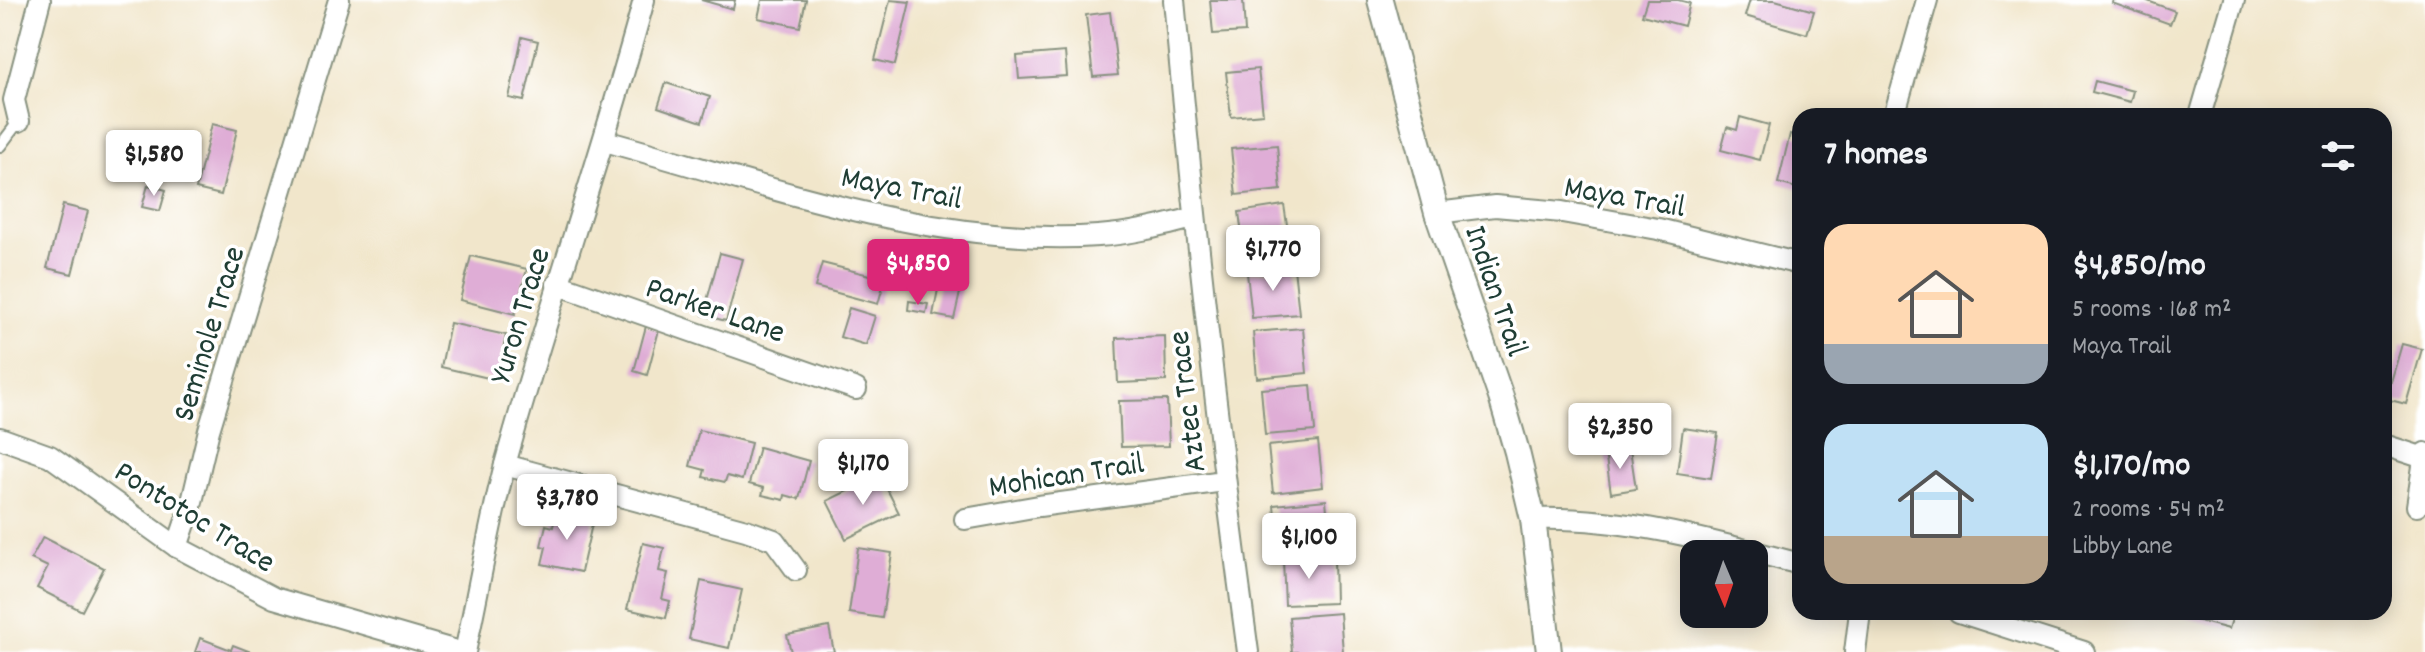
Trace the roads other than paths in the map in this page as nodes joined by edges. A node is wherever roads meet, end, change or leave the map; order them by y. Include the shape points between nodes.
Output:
1 (40, 0) edge
2 (339, 0) edge
3 (644, 0) edge
4 (1174, 0) edge
5 (1380, 0) edge
6 (1927, 0) edge
7 (2234, 0) edge
8 (1896, 108) edge
9 (2202, 108) edge
10 (19, 121) joint
11 (605, 141) junction
12 (0, 146) edge
13 (1437, 213) junction
14 (1194, 218) junction
15 (1792, 262) edge
16 (557, 284) junction
17 (856, 389) dead end
18 (0, 438) edge
19 (2392, 447) edge
20 (2425, 455) edge
21 (505, 465) junction
22 (1224, 481) junction
23 (2417, 506) dead end
24 (965, 519) dead end
25 (1533, 519) junction
26 (177, 547) junction
27 (1792, 562) edge
28 (796, 570) dead end
29 (1859, 620) edge
30 (1984, 620) edge
31 (462, 652) edge
32 (1248, 652) edge
33 (1549, 652) edge
34 (1855, 652) edge
35 (2084, 652) edge

1 - 10 street via 14,100
2 - 26 street, Seminole Trace
3 - 11 street, Yuron Trace
4 - 14 street, Aztec Trace
5 - 13 street, Indian Trail
6 - 8 street
7 - 9 street
10 - 12 lane
11 - 14 street, Maya Trail via 920,224 1049,237 1100,236
11 - 16 street, Yuron Trace
13 - 15 street, Maya Trail via 1495,206 1562,212
13 - 25 street, Indian Trail via 1501,397
14 - 22 street, Aztec Trace
16 - 17 street, Parker Lane
16 - 21 street, Yuron Trace
18 - 26 street, Pontotoc Trace via 50,456
19 - 20 street
20 - 23 street
21 - 28 street via 774,540
21 - 31 street, Yuron Trace
22 - 24 street, Mohican Trail
22 - 32 street, Aztec Trace
25 - 27 street via 1652,528
25 - 33 street, Indian Trail
26 - 31 street, Pontotoc Trace via 274,598
29 - 34 street
30 - 35 street

